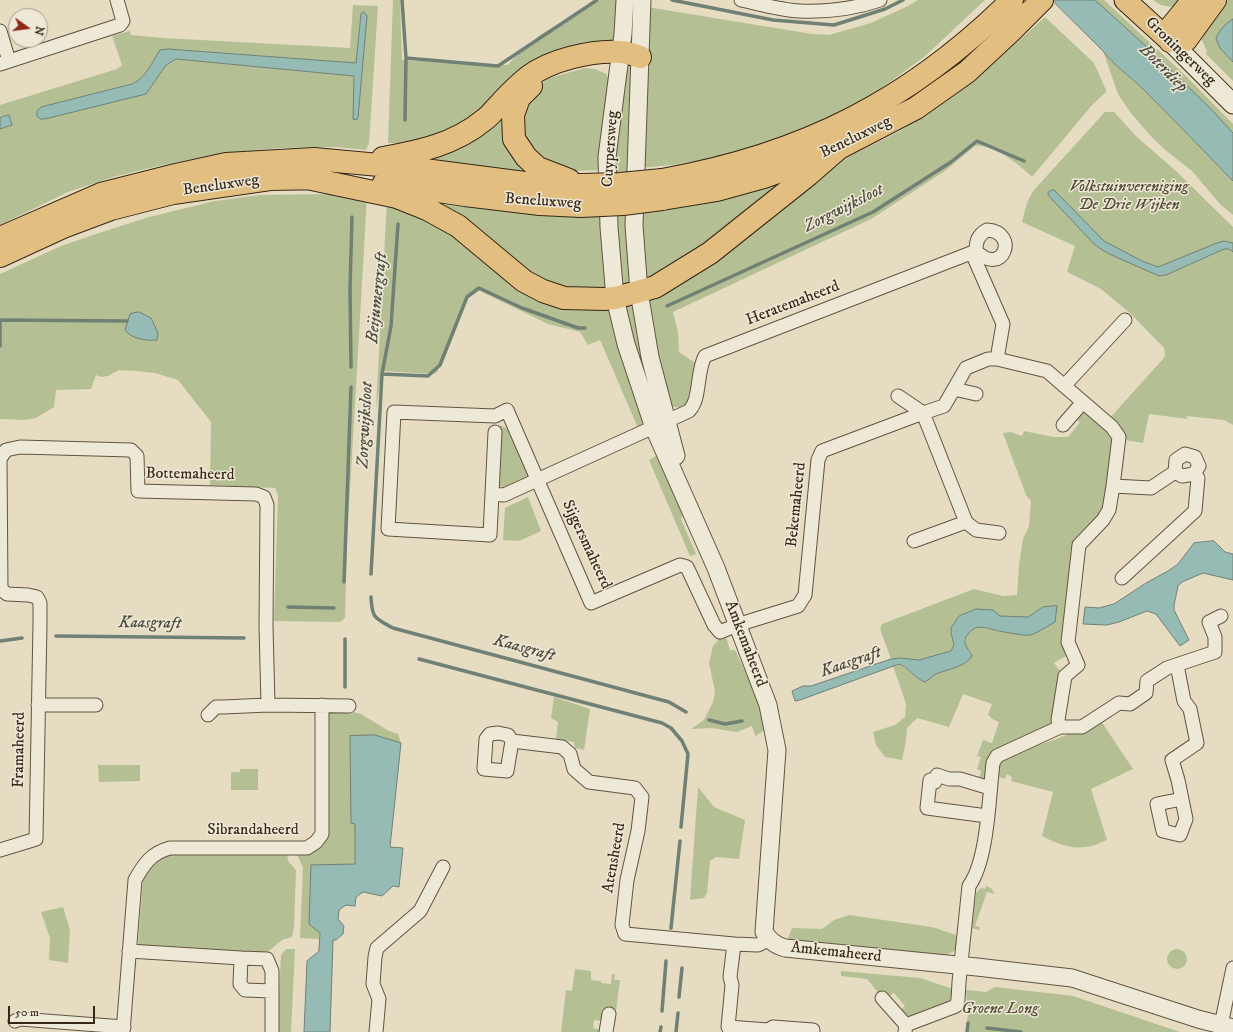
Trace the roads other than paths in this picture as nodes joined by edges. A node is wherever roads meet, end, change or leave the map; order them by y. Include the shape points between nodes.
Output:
1 (117, 0) edge
2 (625, 0) edge
3 (642, 0) edge
4 (741, 0) edge
5 (880, 0) edge
6 (1012, 0) edge
7 (1125, 0) edge
8 (1142, 0) edge
9 (1193, 0) edge
10 (1215, 0) edge
11 (756, 2) edge
12 (1039, 3) edge
13 (0, 31) edge
14 (1175, 36) junction
15 (627, 57) junction
16 (1198, 60) junction
17 (4, 62) edge
18 (1233, 88) edge
19 (1233, 104) edge
20 (839, 148) junction
21 (358, 163) junction
22 (307, 178) junction
23 (662, 189) junction
24 (581, 195) junction
25 (0, 238) edge
26 (0, 256) edge
27 (639, 292) junction
28 (615, 298) junction
29 (1125, 320) dead end
30 (997, 359) junction
31 (1064, 386) junction
32 (954, 389) junction
33 (976, 394) dead end
34 (898, 396) dead end
35 (1083, 402) junction
36 (923, 413) junction
37 (660, 425) junction
38 (1064, 425) dead end
39 (495, 432) dead end
40 (1175, 472) junction
41 (1194, 474) junction
42 (537, 480) junction
43 (1113, 486) junction
44 (492, 494) junction
45 (966, 522) junction
46 (998, 533) dead end
47 (914, 541) dead end
48 (1122, 578) dead end
49 (1220, 616) dead end
50 (40, 624) joint
51 (737, 625) junction
52 (1177, 665) junction
53 (268, 704) junction
54 (38, 705) junction
55 (96, 705) dead end
56 (322, 705) junction
57 (349, 706) dead end
58 (208, 715) dead end
59 (1060, 727) junction
60 (512, 741) dead end
61 (990, 788) junction
62 (1182, 799) dead end
63 (988, 816) junction
64 (0, 850) edge
65 (443, 867) dead end
66 (768, 940) junction
67 (734, 944) junction
68 (129, 951) junction
69 (241, 958) junction
70 (961, 966) junction
71 (1233, 968) edge
72 (272, 991) junction
73 (882, 998) dead end
74 (609, 1014) dead end
75 (15, 1021) dead end
76 (1227, 1026) edge
77 (124, 1029) edge
78 (906, 1029) edge
79 (813, 1030) dead end
80 (768, 1031) edge
81 (272, 1032) edge
82 (376, 1032) edge
83 (606, 1032) edge

1 - 17 street via 123,21 120,25
2 - 15 street, Cuypersweg
3 - 15 street, Cuypersweg
4 - 11 street
5 - 11 street via 837,10 798,11
6 - 23 highway, Beneluxweg via 945,60 892,97 854,118 821,134 758,158 702,173
7 - 14 main road, Groningerweg
8 - 14 main road, Groningerweg
9 - 14 highway
10 - 14 highway
12 - 20 highway, Beneluxweg via 967,72 916,108
13 - 17 street
14 - 16 main road, Groningerweg
15 - 21 highway via 584,55 544,67 509,93 485,120 462,134 438,146 412,154
15 - 24 highway via 581,65 546,76 519,98 513,116 514,139 526,157 538,168
15 - 27 street, Cuypersweg
15 - 28 street, Cuypersweg via 607,157
16 - 18 main road, Groningerweg
16 - 19 main road, Groningerweg
20 - 23 highway, Beneluxweg via 764,177 717,190
20 - 27 highway via 710,253 655,287
21 - 24 highway, Beneluxweg via 540,185
21 - 25 highway, Beneluxweg via 314,159 226,164 102,194
22 - 24 highway, Beneluxweg via 354,179 540,204
22 - 26 highway, Beneluxweg via 270,179 173,193 111,209 63,227
22 - 28 highway via 397,197 427,209 458,226 524,281 543,291 564,298
23 - 24 highway, Beneluxweg, bridge via 623,204
27 - 28 highway
27 - 37 street, Amkemaheerd
28 - 37 street, Amkemaheerd via 626,344
29 - 31 street
30 - 31 street, Bekemaheerd via 1047,371
30 - 32 street, Bekemaheerd via 988,359 966,368
30 - 37 street, Heratemaheerd via 1003,324 974,252 705,356 701,364 694,405 689,411
31 - 35 street, Bekemaheerd
32 - 33 street
32 - 36 street, Bekemaheerd via 944,406
34 - 36 street
35 - 38 street
35 - 43 street, Bekemaheerd via 1112,427 1119,437
36 - 45 street
36 - 51 street, Bekemaheerd via 822,451 818,460 805,595 798,606
37 - 42 street
37 - 51 street, Amkemaheerd via 687,501
39 - 44 street, Sijgersmaheerd
40 - 41 street via 1182,476
40 - 41 street via 1176,460 1185,454 1195,457 1199,466
40 - 43 street via 1151,488
41 - 48 street via 1199,483 1195,511
42 - 44 street via 504,495
42 - 44 street, Sijgersmaheerd via 507,410 496,416 394,412 388,529 490,535
42 - 51 street, Sijgersmaheerd via 591,603 680,565 688,566 714,625 720,632
43 - 59 street, Bekemaheerd via 1110,510 1079,545 1068,642 1078,665 1065,676 1058,720
45 - 46 street via 976,530
45 - 47 street
49 - 52 street via 1209,622 1215,637 1215,652
50 - 53 street, Bottemaheerd via 40,603 37,598 7,594 1,589 0,459 6,450 20,447 131,450 137,456 138,491 256,494 264,497 268,505
50 - 54 street, Framaheerd
51 - 66 street, Amkemaheerd via 768,705 777,750 765,910 764,932
52 - 59 street via 1167,668 1147,681 1146,693 1130,704 1119,703 1082,727
52 - 62 street via 1184,701 1190,709 1197,743 1172,760
53 - 56 street
53 - 58 street via 216,707
54 - 55 street
54 - 64 street, Framaheerd via 36,839
56 - 57 street
56 - 68 street, Sibrandaheerd via 322,834 316,842 306,848 170,848 159,851 145,862 134,880
59 - 61 street via 996,756
60 - 67 street, Atensheerd via 562,747 570,754 574,769 589,782 635,788 642,797 638,831 627,880 622,925 625,934
61 - 63 street
61 - 63 street via 937,775 935,782 930,780 927,808
63 - 70 street via 982,856 974,880 969,886
65 - 82 street via 420,910 377,948 373,984 379,999
66 - 67 street, Atensheerd via 758,945
66 - 70 street, Amkemaheerd via 785,948
67 - 80 street via 728,1027
68 - 69 street
68 - 77 street, Sibrandaheerd
69 - 72 street via 267,959 272,971
69 - 72 street via 240,984 244,990
70 - 76 street, Amkemaheerd via 1072,978
70 - 78 street via 956,1006
71 - 76 street
72 - 81 street
73 - 78 street
74 - 83 street
75 - 77 street, Sibrandaheerd via 20,1019
79 - 80 street via 773,1027

